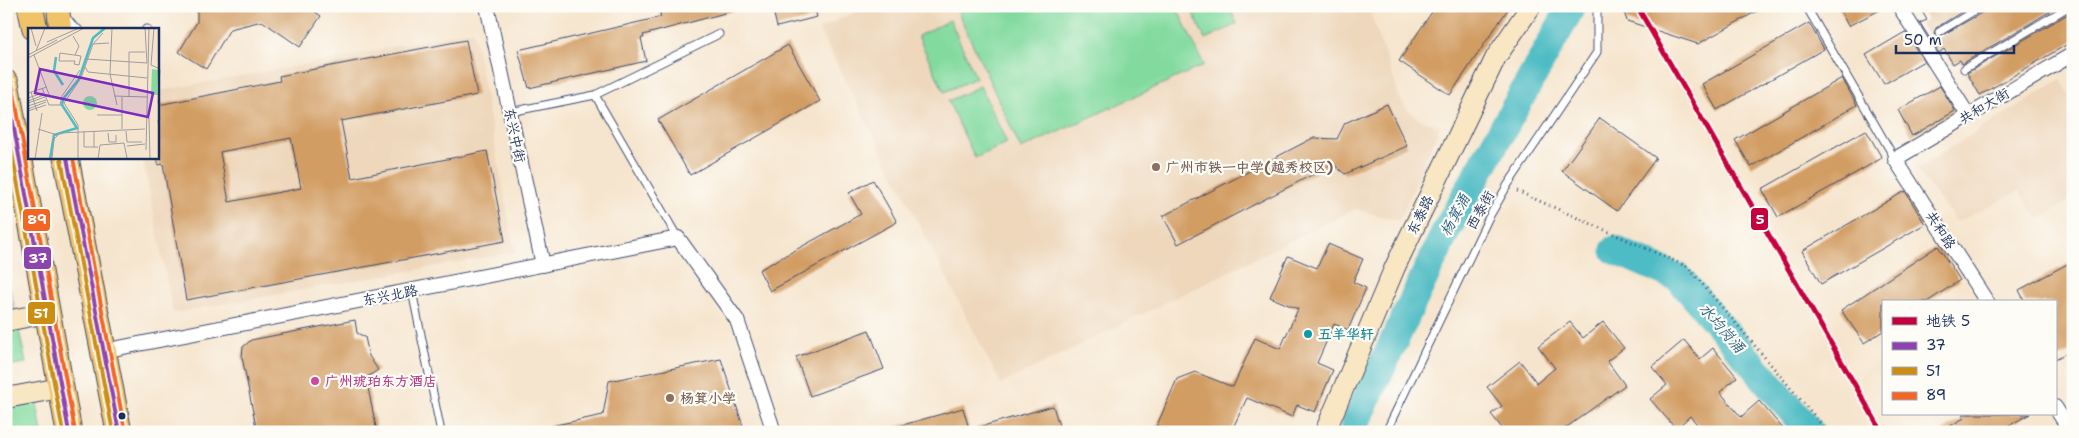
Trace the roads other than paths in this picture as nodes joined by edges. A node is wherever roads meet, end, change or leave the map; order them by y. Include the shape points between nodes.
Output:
1 (30, 6) edge
2 (58, 6) edge
3 (487, 6) edge
4 (1531, 6) edge
5 (1597, 6) edge
6 (1806, 6) edge
7 (1899, 6) edge
8 (1982, 6) edge
9 (2070, 6) edge
10 (35, 28) edge
11 (60, 28) edge
12 (76, 28) edge
13 (1939, 32) dead end
14 (719, 34) dead end
15 (2073, 54) edge
16 (1964, 69) dead end
17 (6, 82) edge
18 (596, 95) junction
19 (510, 112) junction
20 (1968, 115) junction
21 (66, 159) edge
22 (1895, 159) junction
23 (678, 238) junction
24 (543, 264) junction
25 (412, 291) junction
26 (1987, 300) edge
27 (47, 313) junction
28 (6, 321) edge
29 (103, 351) junction
30 (60, 388) junction
31 (6, 398) edge
32 (2056, 409) edge
33 (70, 432) edge
34 (119, 432) edge
35 (441, 432) edge
36 (774, 432) edge
37 (1325, 432) edge
38 (1386, 432) edge
39 (2071, 432) edge

1 - 10 highway
2 - 11 main road
2 - 12 lane
3 - 19 street, 东兴中街
4 - 37 street, 东泰路 via 1496,57 1395,267
5 - 38 lane, 西泰街 via 1597,52 1488,219
6 - 22 lane
7 - 20 street
8 - 13 lane
9 - 16 lane
14 - 18 lane
15 - 20 street, 共和大街
17 - 27 highway
18 - 19 lane
18 - 23 lane
19 - 24 street, 东兴中街
20 - 22 street, 共和大街
21 - 29 highway
22 - 26 street, 共和路
23 - 24 street, 东兴北路
23 - 36 street via 737,320
24 - 25 street, 东兴北路
25 - 29 street, 东兴北路
25 - 35 lane
27 - 28 street
27 - 30 highway
29 - 34 highway
30 - 31 street
30 - 33 highway
32 - 39 street

